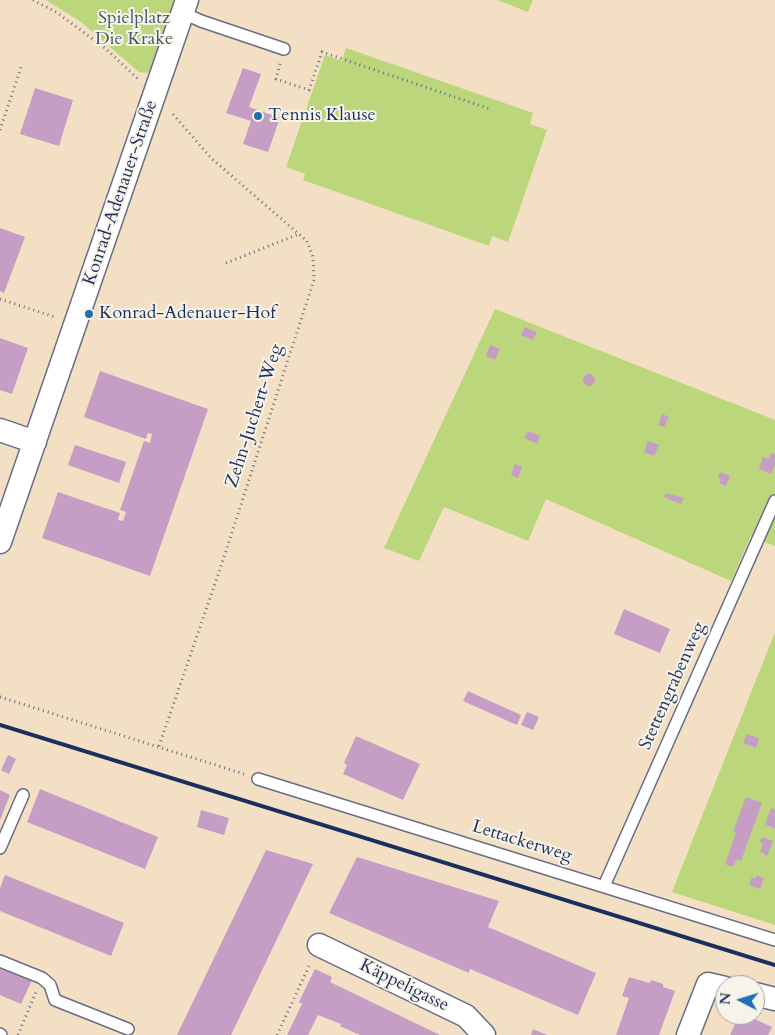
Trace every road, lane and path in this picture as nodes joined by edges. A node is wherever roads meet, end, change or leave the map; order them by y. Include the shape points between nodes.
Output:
1 (34, 0) edge
2 (185, 7) edge
3 (284, 49) joint
4 (21, 67) dead end
5 (155, 94) junction
6 (489, 111) dead end
7 (0, 130) edge
8 (298, 234) junction
9 (226, 263) dead end
10 (0, 299) edge
11 (77, 324) junction
12 (0, 430) edge
13 (35, 442) junction
14 (775, 501) edge
15 (0, 542) edge
16 (0, 697) edge
17 (159, 746) junction
18 (258, 780) joint
19 (23, 795) dead end
20 (0, 848) edge
21 (604, 886) junction
22 (775, 940) edge
23 (319, 945) joint
24 (0, 961) edge
25 (42, 978) junction
26 (715, 986) edge
27 (128, 1029) dead end
28 (18, 1035) edge
29 (277, 1035) edge
30 (484, 1035) edge
31 (688, 1035) edge

1 - 5 path, Zehn-Juchert-Weg via 105,48
2 - 3 lane via 200,21
2 - 5 street, Konrad-Adenauer-Straße
3 - 6 path via 276,78 309,90 322,52
4 - 7 path
5 - 8 path, Zehn-Juchert-Weg via 211,158
5 - 11 street, Konrad-Adenauer-Straße
8 - 9 path
8 - 17 path, Zehn-Juchert-Weg via 307,241 313,257 314,280
10 - 11 path
11 - 13 street, Konrad-Adenauer-Straße
12 - 13 street
13 - 15 street, Konrad-Adenauer-Straße
14 - 21 lane, Stettengrabenweg
16 - 17 path
17 - 18 path
18 - 21 lane, Lettackerweg
19 - 20 lane
21 - 22 lane, Lettackerweg
23 - 29 path
23 - 30 street, Käppeligasse via 466,1016
24 - 25 lane
25 - 27 lane via 50,985 55,1000
25 - 28 path
26 - 31 street via 708,984

